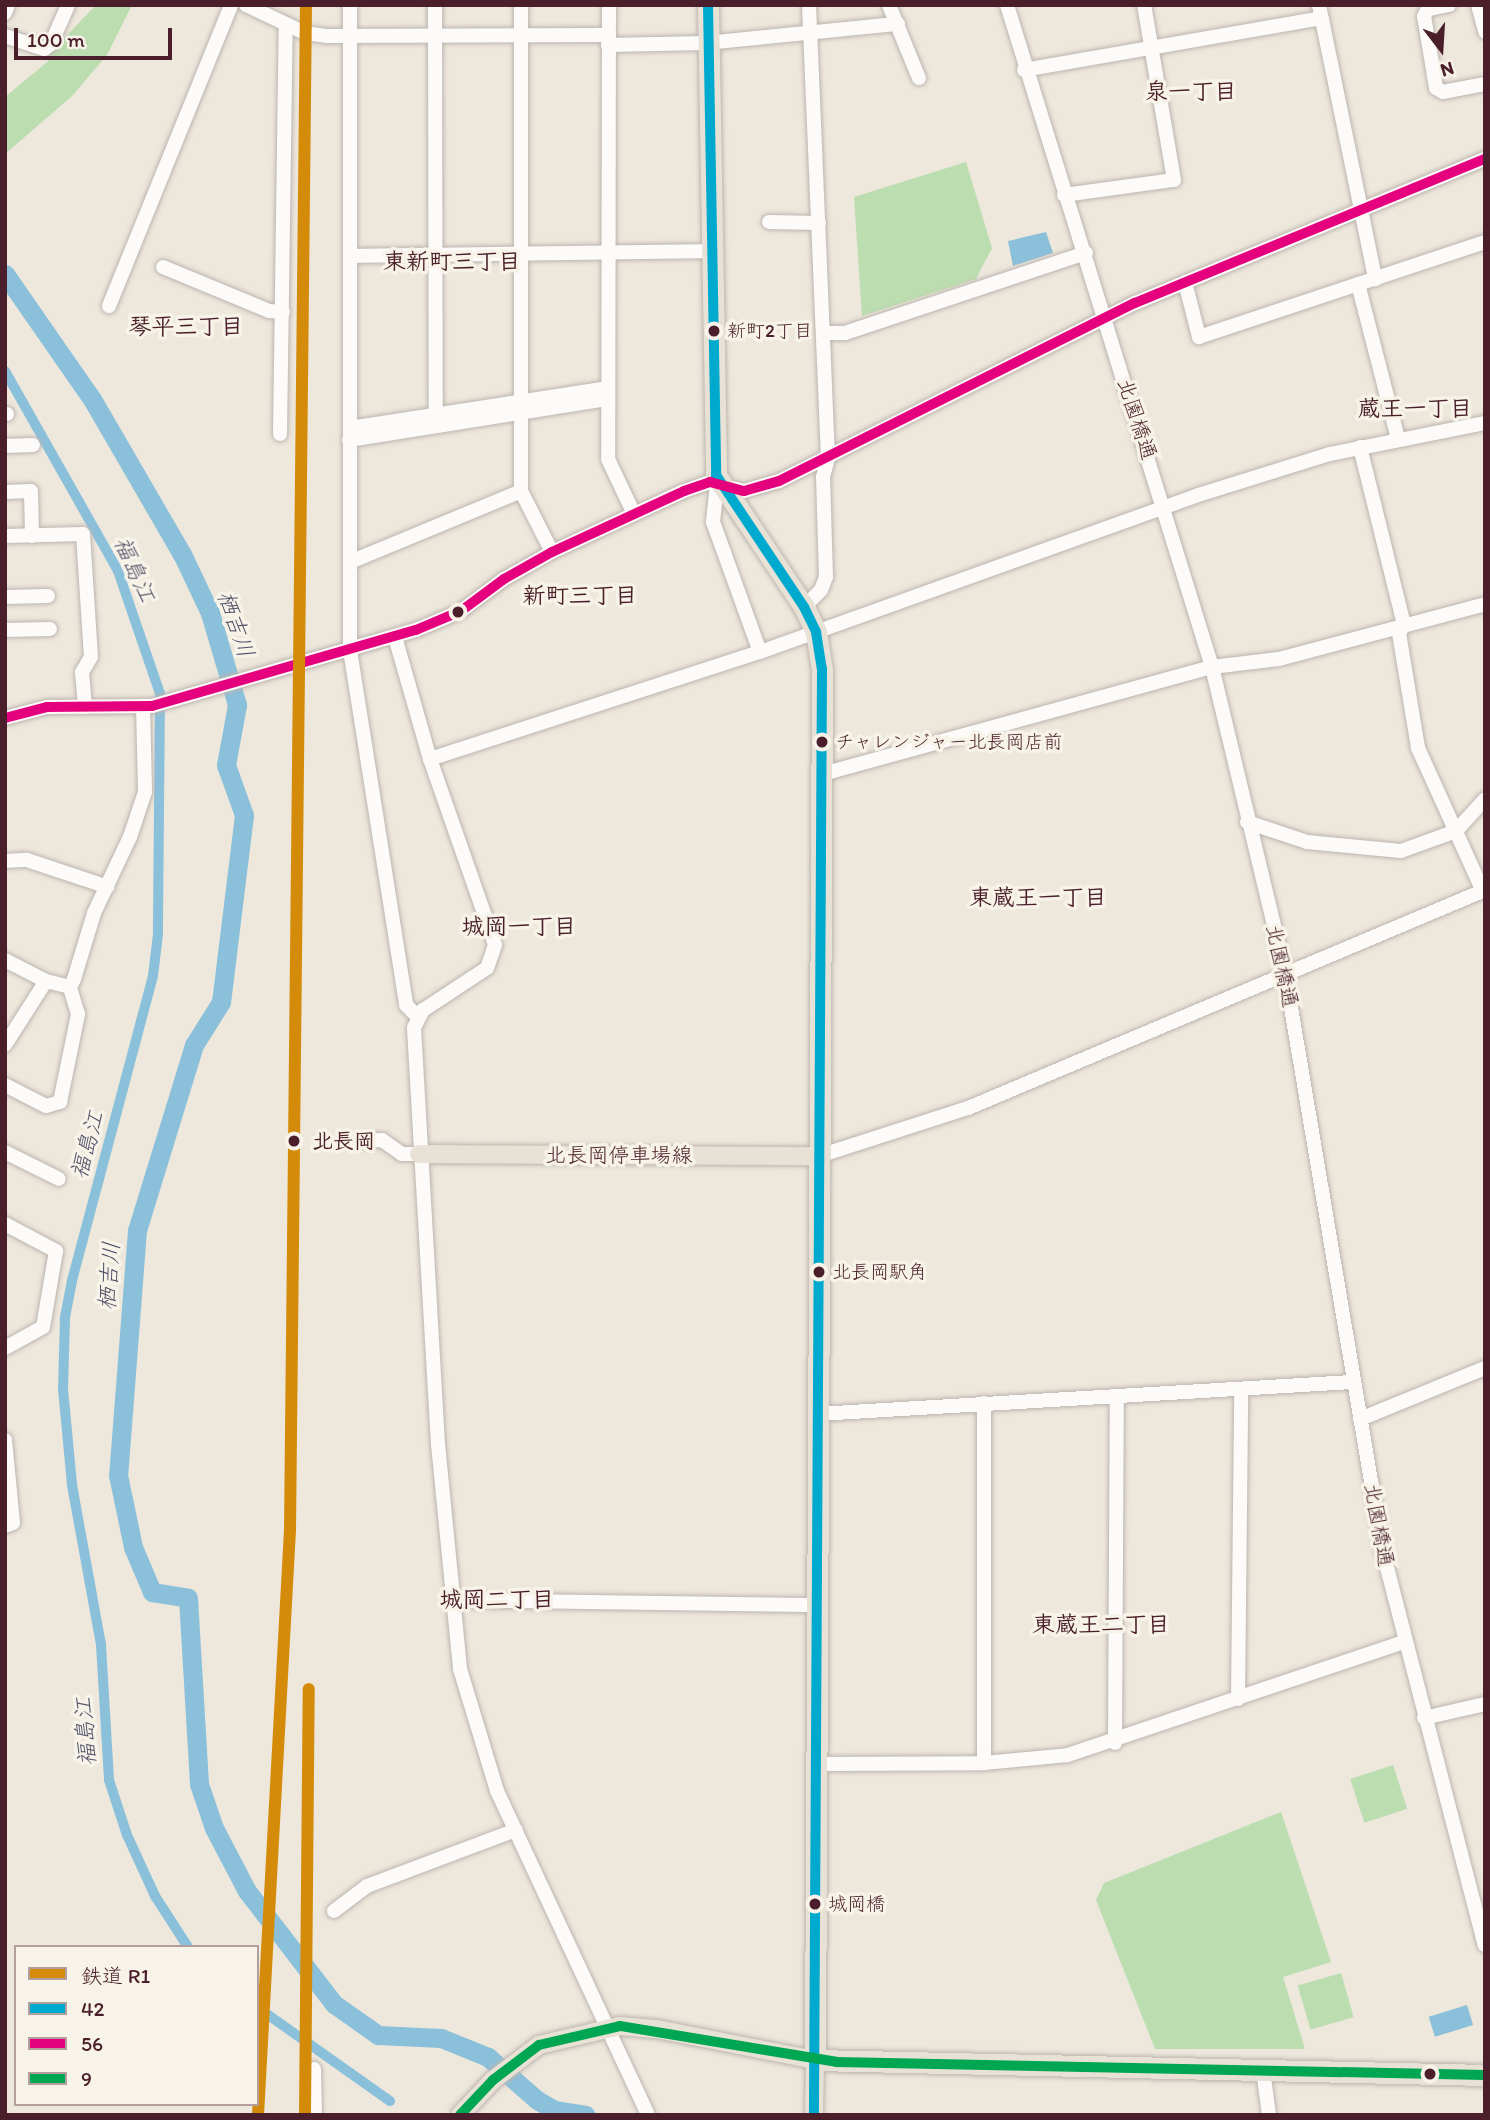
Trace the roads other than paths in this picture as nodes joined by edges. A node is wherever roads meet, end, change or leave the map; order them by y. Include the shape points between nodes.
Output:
1 (8, 5) edge
2 (68, 5) edge
3 (231, 5) edge
4 (246, 5) edge
5 (350, 5) edge
6 (435, 5) edge
7 (521, 5) edge
8 (609, 5) edge
9 (708, 5) edge
10 (808, 5) edge
11 (1007, 5) edge
12 (1144, 5) edge
13 (1449, 5) edge
14 (1478, 5) edge
15 (890, 6) edge
16 (1320, 11) edge
17 (5, 13) edge
18 (898, 24) junction
19 (286, 25) junction
20 (808, 32) junction
21 (1485, 32) edge
22 (350, 34) junction
23 (435, 34) junction
24 (521, 35) junction
25 (5, 36) edge
26 (608, 40) junction
27 (706, 43) junction
28 (1151, 47) junction
29 (1024, 70) junction
30 (919, 78) dead end
31 (1485, 84) edge
32 (1485, 159) edge
33 (1065, 195) junction
34 (1361, 209) junction
35 (769, 222) dead end
36 (819, 223) junction
37 (1484, 245) edge
38 (607, 251) junction
39 (711, 251) junction
40 (521, 252) junction
41 (1086, 253) junction
42 (435, 255) junction
43 (351, 256) junction
44 (163, 267) dead end
45 (1375, 279) junction
46 (1185, 282) junction
47 (1358, 284) junction
48 (108, 306) dead end
49 (283, 312) junction
50 (1107, 316) junction
51 (823, 333) junction
52 (607, 394) junction
53 (521, 407) junction
54 (436, 415) junction
55 (1485, 423) edge
56 (280, 434) dead end
57 (350, 434) junction
58 (1398, 439) junction
59 (33, 445) dead end
60 (5, 446) edge
61 (1360, 447) junction
62 (828, 458) junction
63 (718, 484) junction
64 (521, 491) junction
65 (5, 492) edge
66 (1165, 507) junction
67 (634, 514) junction
68 (5, 536) edge
69 (32, 536) junction
70 (552, 552) junction
71 (350, 562) junction
72 (48, 596) dead end
73 (5, 597) edge
74 (1485, 604) edge
75 (804, 607) junction
76 (1404, 625) junction
77 (50, 629) dead end
78 (5, 630) edge
79 (816, 632) junction
80 (395, 637) junction
81 (350, 650) junction
82 (760, 652) junction
83 (1212, 667) junction
84 (147, 706) junction
85 (85, 707) junction
86 (5, 718) edge
87 (430, 759) junction
88 (819, 775) junction
89 (1485, 799) edge
90 (1247, 822) junction
91 (1456, 831) junction
92 (5, 861) edge
93 (108, 887) junction
94 (1484, 890) edge
95 (5, 960) edge
96 (1285, 972) junction
97 (46, 981) junction
98 (70, 987) junction
99 (417, 1016) junction
100 (5, 1045) edge
101 (5, 1085) edge
102 (365, 1141) dead end
103 (5, 1152) edge
104 (419, 1154) junction
105 (819, 1156) junction
106 (59, 1179) dead end
107 (5, 1224) edge
108 (5, 1348) edge
109 (1485, 1368) edge
110 (1352, 1382) junction
111 (1241, 1390) junction
112 (1117, 1397) junction
113 (984, 1403) junction
114 (818, 1414) junction
115 (1360, 1419) junction
116 (6, 1449) edge
117 (5, 1526) edge
118 (451, 1600) junction
119 (817, 1605) junction
120 (1403, 1642) junction
121 (1238, 1699) junction
122 (1485, 1704) edge
123 (1424, 1718) junction
124 (1115, 1743) junction
125 (984, 1763) junction
126 (819, 1764) junction
127 (516, 1830) junction
128 (334, 1911) dead end
129 (1485, 1945) edge
130 (605, 2027) junction
131 (815, 2060) junction
132 (314, 2069) dead end
133 (1263, 2070) junction
134 (1485, 2075) edge
135 (814, 2112) edge
136 (461, 2113) edge
137 (1264, 2114) edge
138 (315, 2115) edge
139 (648, 2115) edge

1 - 17 street
2 - 25 street via 51,44 44,49
3 - 48 street
4 - 19 street
5 - 22 street
6 - 23 street
7 - 24 street
8 - 26 street
9 - 27 highway
10 - 20 street
11 - 29 street, 北園橋通
12 - 28 street
13 - 31 street via 1428,9 1424,16 1436,88 1443,92
14 - 21 street
15 - 18 street
16 - 28 street
16 - 34 street
18 - 20 street
18 - 30 street
19 - 22 street via 316,34
19 - 49 street
20 - 27 street
20 - 36 street
22 - 23 street
22 - 43 street
23 - 24 street
23 - 42 street
24 - 26 street
24 - 40 street
26 - 27 street
26 - 38 street
27 - 39 highway
28 - 29 street
28 - 33 street via 1174,180
29 - 33 street, 北園橋通
32 - 34 street
33 - 41 street, 北園橋通
34 - 45 street
34 - 46 street
35 - 36 street
36 - 51 street
37 - 45 street
38 - 39 street
38 - 40 street
38 - 52 street
39 - 63 highway
40 - 42 street
40 - 53 street
41 - 50 street, 北園橋通
41 - 51 street via 845,333
42 - 43 street
42 - 54 street
43 - 57 street
44 - 49 street
45 - 47 street
46 - 47 street via 1199,337
46 - 50 street
47 - 58 street
49 - 56 street
50 - 62 street
50 - 66 street, 北園橋通
51 - 62 street
52 - 53 street
52 - 67 street via 608,458
53 - 54 street
53 - 57 street
53 - 64 street
54 - 57 street
55 - 58 street
57 - 71 street
58 - 61 street
59 - 60 street
61 - 66 street
61 - 76 street
62 - 63 street via 744,491
62 - 75 street via 823,477 826,577
63 - 67 street via 703,483
63 - 75 highway via 768,549
63 - 82 street via 713,522
64 - 70 street
64 - 71 street
65 - 69 street via 31,491
66 - 79 street
66 - 83 street, 北園橋通
67 - 70 street
68 - 69 street
69 - 85 street via 83,534 90,657 82,672
70 - 80 street via 461,611
71 - 81 street
72 - 73 street
74 - 76 street
75 - 79 highway
76 - 83 street via 1279,659
76 - 91 street via 1399,633 1418,748
77 - 78 street
79 - 82 street
79 - 88 highway via 822,669
80 - 81 street
80 - 87 street
81 - 84 street
81 - 99 street via 407,1005
82 - 87 street
83 - 88 street
83 - 90 street, 北園橋通
84 - 85 street
84 - 93 street via 145,792
85 - 86 street via 47,707
87 - 99 street via 495,954 481,974
88 - 105 highway
89 - 91 street
90 - 91 street via 1307,842 1401,851
90 - 96 street, 北園橋通
91 - 94 street
92 - 93 street via 27,860
93 - 98 street via 94,913
94 - 96 street
95 - 97 street
96 - 105 street via 968,1108
96 - 110 street, 北園橋通
97 - 98 street
97 - 100 street
98 - 101 street via 78,1014 60,1102 46,1106
99 - 104 street
102 - 104 street via 382,1140 402,1154
103 - 106 street
104 - 105 main road, 北長岡停車場線
104 - 118 street
105 - 114 highway
107 - 108 street via 56,1251 43,1327
109 - 115 street
110 - 111 street
110 - 115 street, 北園橋通
111 - 112 street
111 - 121 street
112 - 113 street
112 - 124 street
113 - 114 street
113 - 125 street
114 - 119 highway
115 - 120 street, 北園橋通
116 - 117 street via 13,1523
118 - 119 street
118 - 127 street via 464,1691
119 - 126 highway
120 - 121 street
120 - 123 street, 北園橋通
121 - 124 street
122 - 123 street
123 - 129 street, 北園橋通
124 - 125 street via 1037,1761
125 - 126 street
126 - 131 highway
127 - 128 street via 368,1886
127 - 130 street
130 - 131 main road via 657,2029
130 - 136 main road via 539,2045 493,2080
130 - 139 street
131 - 133 highway
131 - 135 main road
132 - 138 street
133 - 134 highway
133 - 137 street

